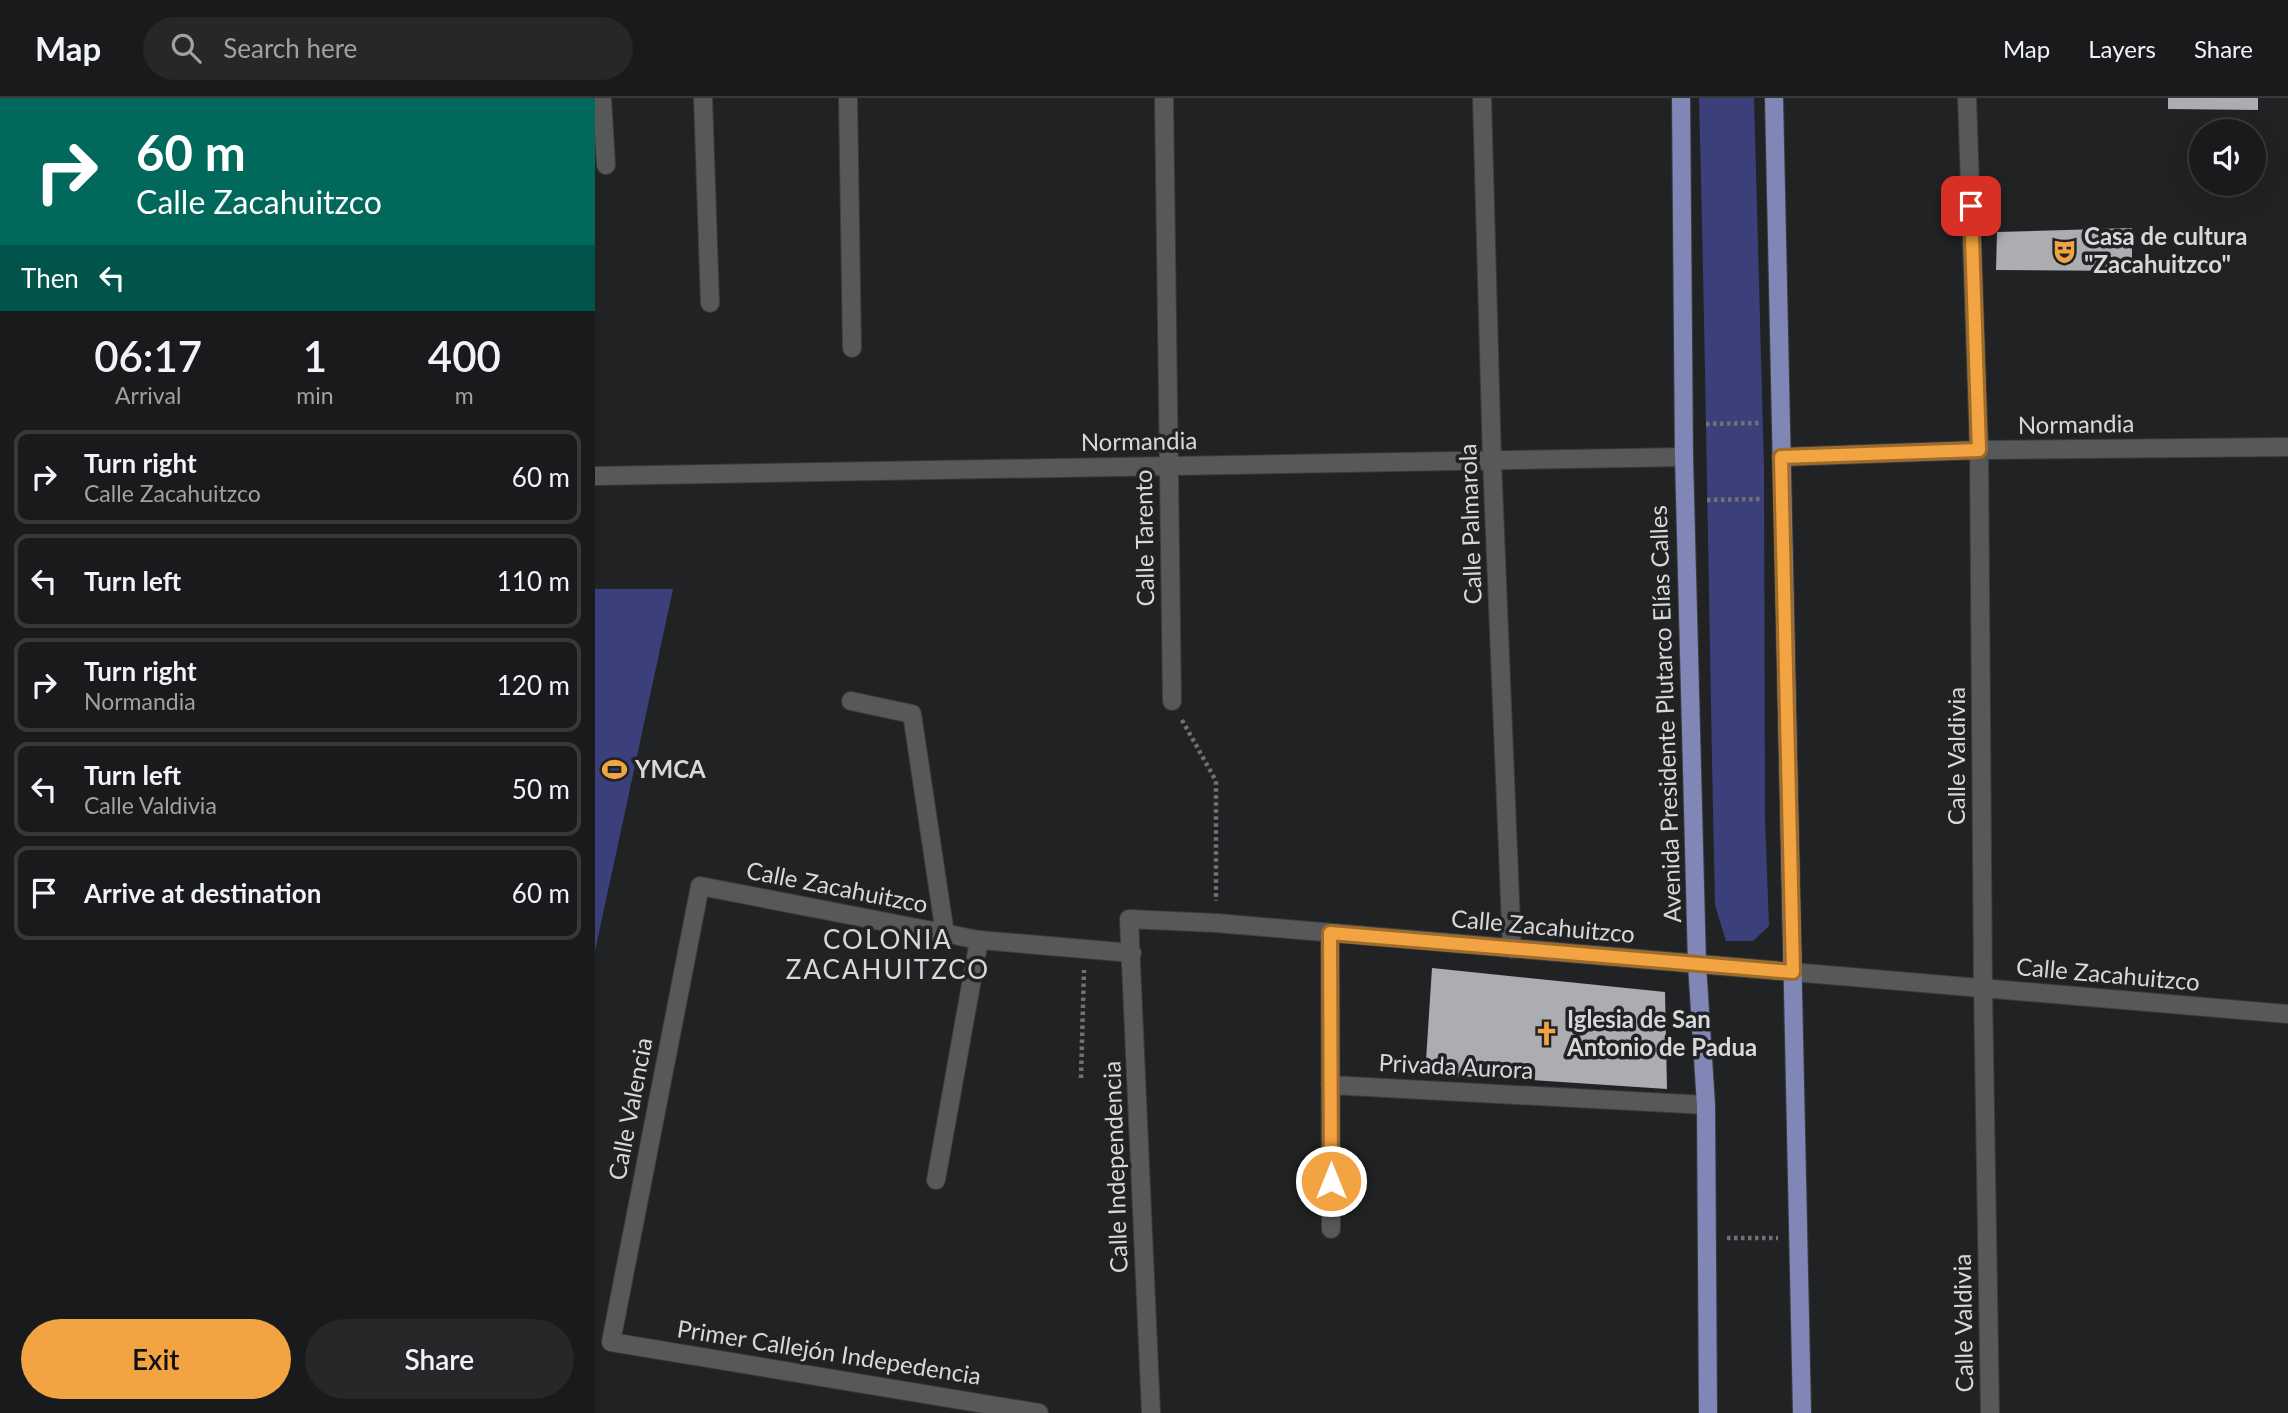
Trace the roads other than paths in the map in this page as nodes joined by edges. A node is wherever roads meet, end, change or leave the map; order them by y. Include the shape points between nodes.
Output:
1 (602, 98) edge
2 (703, 98) edge
3 (848, 98) edge
4 (1164, 98) edge
5 (1482, 98) edge
6 (1681, 98) edge
7 (1774, 98) edge
8 (1967, 98) edge
9 (606, 164) dead end
10 (710, 303) dead end
11 (852, 348) dead end
12 (2288, 447) edge
13 (1979, 450) junction
14 (1684, 457) junction
15 (1781, 457) junction
16 (1492, 460) junction
17 (1169, 466) junction
18 (595, 476) edge
19 (851, 701) dead end
20 (1172, 701) road end
21 (700, 886) joint
22 (1129, 919) joint
23 (1330, 933) junction
24 (945, 934) junction
25 (979, 940) junction
26 (1512, 949) junction
27 (1132, 953) junction
28 (1697, 964) junction
29 (1793, 972) junction
30 (1983, 989) junction
31 (2288, 1014) edge
32 (1330, 1085) junction
33 (1706, 1105) junction
34 (936, 1180) dead end
35 (1331, 1229) dead end
36 (611, 1342) joint
37 (1039, 1413) edge
38 (1151, 1413) edge
39 (1708, 1413) edge
40 (1802, 1413) edge
41 (1990, 1413) edge

1 - 9 street
2 - 10 street
3 - 11 street
4 - 17 street, Calle Tarento
5 - 16 street, Calle Palmarola
6 - 14 main road, Avenida Presidente Plutarco Elías Calles
7 - 15 main road
8 - 13 street, Calle Valdivia
12 - 13 street, Normandia
13 - 15 street, Normandia
13 - 30 street, Calle Valdivia
14 - 16 street, Normandia
14 - 28 main road, Avenida Presidente Plutarco Elías Calles
15 - 29 main road
16 - 17 street, Normandia
16 - 26 street, Calle Palmarola
17 - 18 street, Normandia
17 - 20 street, Calle Tarento
19 - 24 street via 912,714
21 - 24 street, Calle Zacahuitzco
21 - 36 street, Calle Valencia
22 - 23 street, Calle Zacahuitzco
22 - 27 street, Calle Independencia
23 - 26 street, Calle Zacahuitzco
23 - 32 street
24 - 25 street, Calle Zacahuitzco
25 - 27 street, Calle Zacahuitzco
25 - 34 street
26 - 28 street, Calle Zacahuitzco
27 - 38 street, Calle Independencia
28 - 29 street, Calle Zacahuitzco
28 - 33 main road, Avenida Presidente Plutarco Elías Calles
29 - 30 street, Calle Zacahuitzco
29 - 40 main road
30 - 31 street, Calle Zacahuitzco
30 - 41 street, Calle Valdivia
32 - 33 street, Privada Aurora
32 - 35 street
33 - 39 main road, Avenida Presidente Plutarco Elías Calles
36 - 37 street, Primer Callejón Indepedencia

